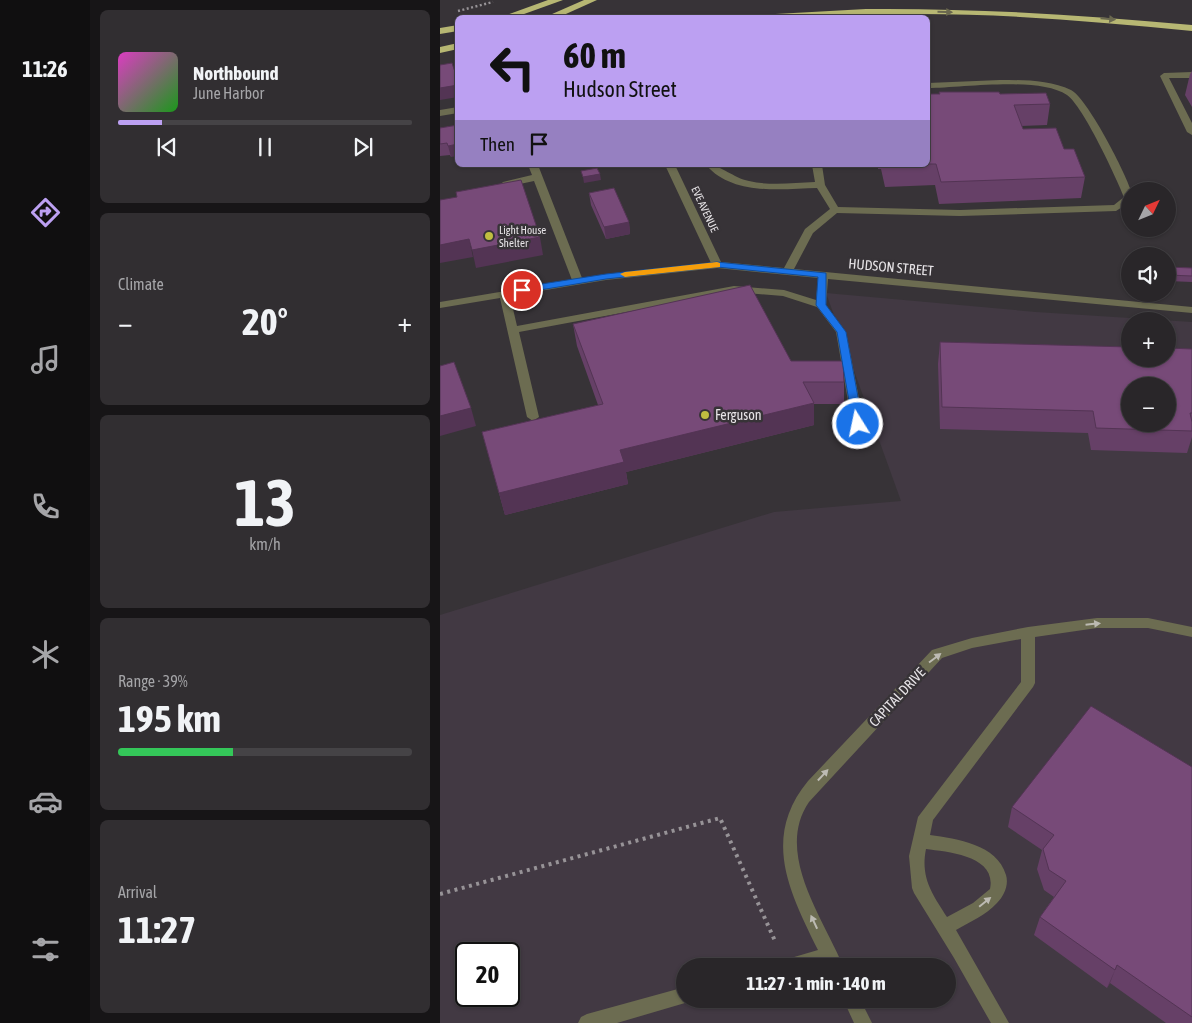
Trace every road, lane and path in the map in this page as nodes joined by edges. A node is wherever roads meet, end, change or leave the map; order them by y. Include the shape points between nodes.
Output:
1 (500, 0) edge
2 (558, 0) edge
3 (592, 0) edge
4 (452, 12) dead end
5 (511, 15) edge
6 (554, 15) edge
7 (806, 15) edge
8 (455, 28) edge
9 (1192, 28) edge
10 (440, 31) edge
11 (455, 47) edge
12 (440, 52) edge
13 (455, 52) edge
14 (1192, 75) edge
15 (930, 86) edge
16 (455, 110) edge
17 (440, 113) edge
18 (1192, 132) edge
19 (534, 167) edge
20 (671, 167) edge
21 (712, 167) edge
22 (817, 167) edge
23 (538, 177) junction
24 (820, 185) junction
25 (492, 186) edge
26 (835, 210) junction
27 (717, 265) junction
28 (788, 271) junction
29 (823, 275) junction
30 (578, 281) junction
31 (504, 293) junction
32 (821, 305) junction
33 (440, 306) edge
34 (1192, 310) edge
35 (512, 330) junction
36 (533, 417) dead end
37 (858, 424) dead end
38 (1028, 632) junction
39 (1192, 632) edge
40 (920, 841) junction
41 (440, 894) edge
42 (944, 928) junction
43 (775, 941) dead end
44 (831, 958) edge
45 (676, 998) edge
46 (856, 1008) edge
47 (587, 1023) edge
48 (863, 1023) edge
49 (1000, 1023) edge

1 - 4 path
2 - 5 highway
3 - 6 highway
7 -> 9 highway via 916,11 993,13 1083,17
8 - 10 highway
11 - 12 highway
12 - 13 highway
14 - 18 street via 1164,76
15 - 26 street via 1029,82 1069,93 1080,102 1129,198 1116,208 960,213
16 - 17 street
19 - 23 street
20 - 27 street, EVE AVENUE
21 - 24 street via 719,174 743,184
22 - 24 street
23 - 25 street
23 - 30 street
24 - 26 street
26 - 28 street via 809,231
27 - 28 street, HUDSON STREET
27 - 30 street, HUDSON STREET
28 - 29 street, HUDSON STREET
29 - 32 street
29 - 34 street, HUDSON STREET
30 - 31 street, HUDSON STREET
31 - 33 street, HUDSON STREET
31 - 35 street
32 - 35 street via 784,293 734,289
32 - 37 street via 841,332
35 - 36 street
38 -> 39 street, CAPITAL DRIVE via 1106,623 1148,623
38 - 40 street via 1028,683 926,817
44 -> 38 street, CAPITAL DRIVE via 796,882 790,859 789,841 799,804 937,654
40 - 42 street via 917,856 920,888
42 -> 40 street via 996,893 998,872 991,861 971,852
41 - 43 path via 720,818
42 - 49 street
45 - 47 street
46 - 48 street

